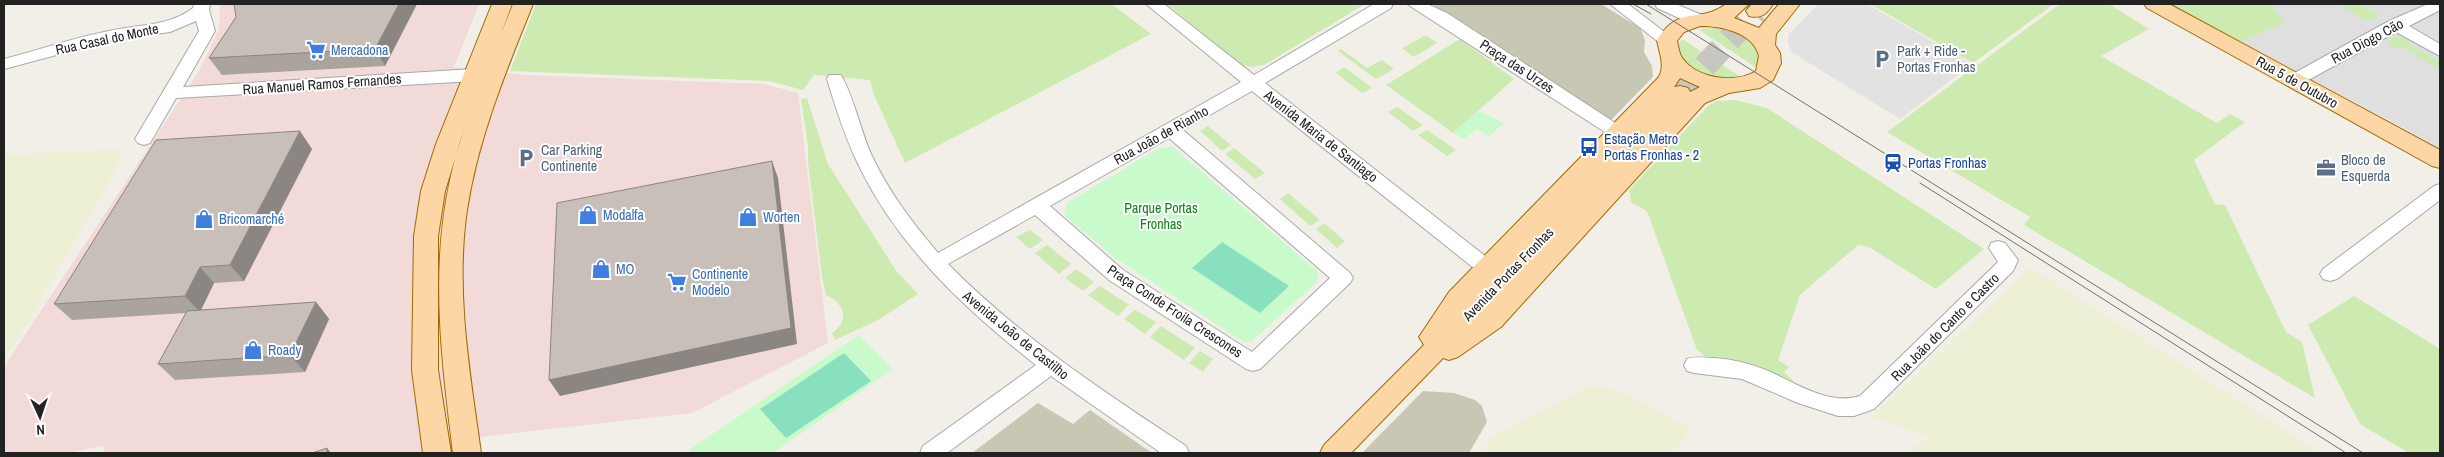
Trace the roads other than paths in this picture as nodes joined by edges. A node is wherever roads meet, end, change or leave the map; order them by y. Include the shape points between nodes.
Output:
1 (502, 4) edge
2 (523, 4) edge
3 (1154, 4) edge
4 (1385, 4) edge
5 (1415, 4) edge
6 (1618, 4) edge
7 (1663, 4) edge
8 (1790, 4) edge
9 (2154, 4) edge
10 (2440, 4) edge
11 (1753, 6) edge
12 (201, 7) edge
13 (1704, 20) junction
14 (2395, 26) junction
15 (1667, 40) junction
16 (1766, 46) junction
17 (2440, 51) edge
18 (1672, 62) junction
19 (4, 64) edge
20 (474, 75) junction
21 (834, 79) dead end
22 (2295, 80) junction
23 (1254, 83) junction
24 (1726, 86) junction
25 (171, 93) junction
26 (1680, 93) tunnel mouth
27 (1170, 129) junction
28 (1617, 132) junction
29 (144, 139) dead end
30 (2440, 160) edge
31 (2440, 191) edge
32 (1036, 206) junction
33 (1998, 248) dead end
34 (935, 263) junction
35 (1487, 268) junction
36 (2330, 274) dead end
37 (1694, 365) dead end
38 (1050, 366) junction
39 (1400, 384) junction
40 (437, 453) edge
41 (468, 453) edge
42 (931, 453) edge
43 (1178, 453) edge
44 (1334, 453) edge

1 - 20 main road
2 - 41 main road via 490,85 464,169 455,212 452,321 456,378
3 - 23 street, Avenida Maria de Santiago
4 - 23 street, Rua João de Rianho
5 - 28 street, Praça das Urzes via 1441,17
6 - 15 street
7 - 13 street
8 - 16 main road via 1766,33
9 - 22 main road, Rua 5 de Outubro
10 - 14 street, Rua Diogo Cão
11 - 13 main road
12 - 19 street, Rua Casal do Monte via 191,19 165,27 110,36
12 - 25 street via 207,31
13 - 15 main road via 1677,26
13 - 16 main road via 1742,28
14 - 17 street
14 - 22 street, Rua Diogo Cão
15 - 18 main road via 1666,47
16 - 24 main road via 1770,67 1764,76 1747,84
18 - 24 main road via 1695,78
18 - 28 main road via 1672,73 1666,83
20 - 25 street, Rua Manuel Ramos Fernandes
20 - 40 main road via 447,144 433,191 426,236 425,370
21 - 34 street, Avenida João de Castilho via 852,130 874,177 900,218
22 - 30 main road, Rua 5 de Outubro
23 - 27 street, Rua João de Rianho
23 - 35 street, Avenida Maria de Santiago
24 - 39 main road via 1697,98 1492,320
25 - 29 street
26 - 39 main road, Avenida Portas Fronhas
27 - 32 street, Rua João de Rianho
27 - 32 street, Praça Conde Froila Crescones via 1343,278 1253,362 1116,275
28 - 35 main road
31 - 36 street
32 - 34 street, Rua João de Rianho
33 - 37 street, Rua João do Canto e Castro via 2008,260 2006,266 1867,403 1858,408 1818,401 1744,370
34 - 38 street, Avenida João de Castilho via 971,301
35 - 39 main road via 1458,299
38 - 42 street
38 - 43 street, Avenida João de Castilho
39 - 44 main road, Avenida Portas Fronhas

